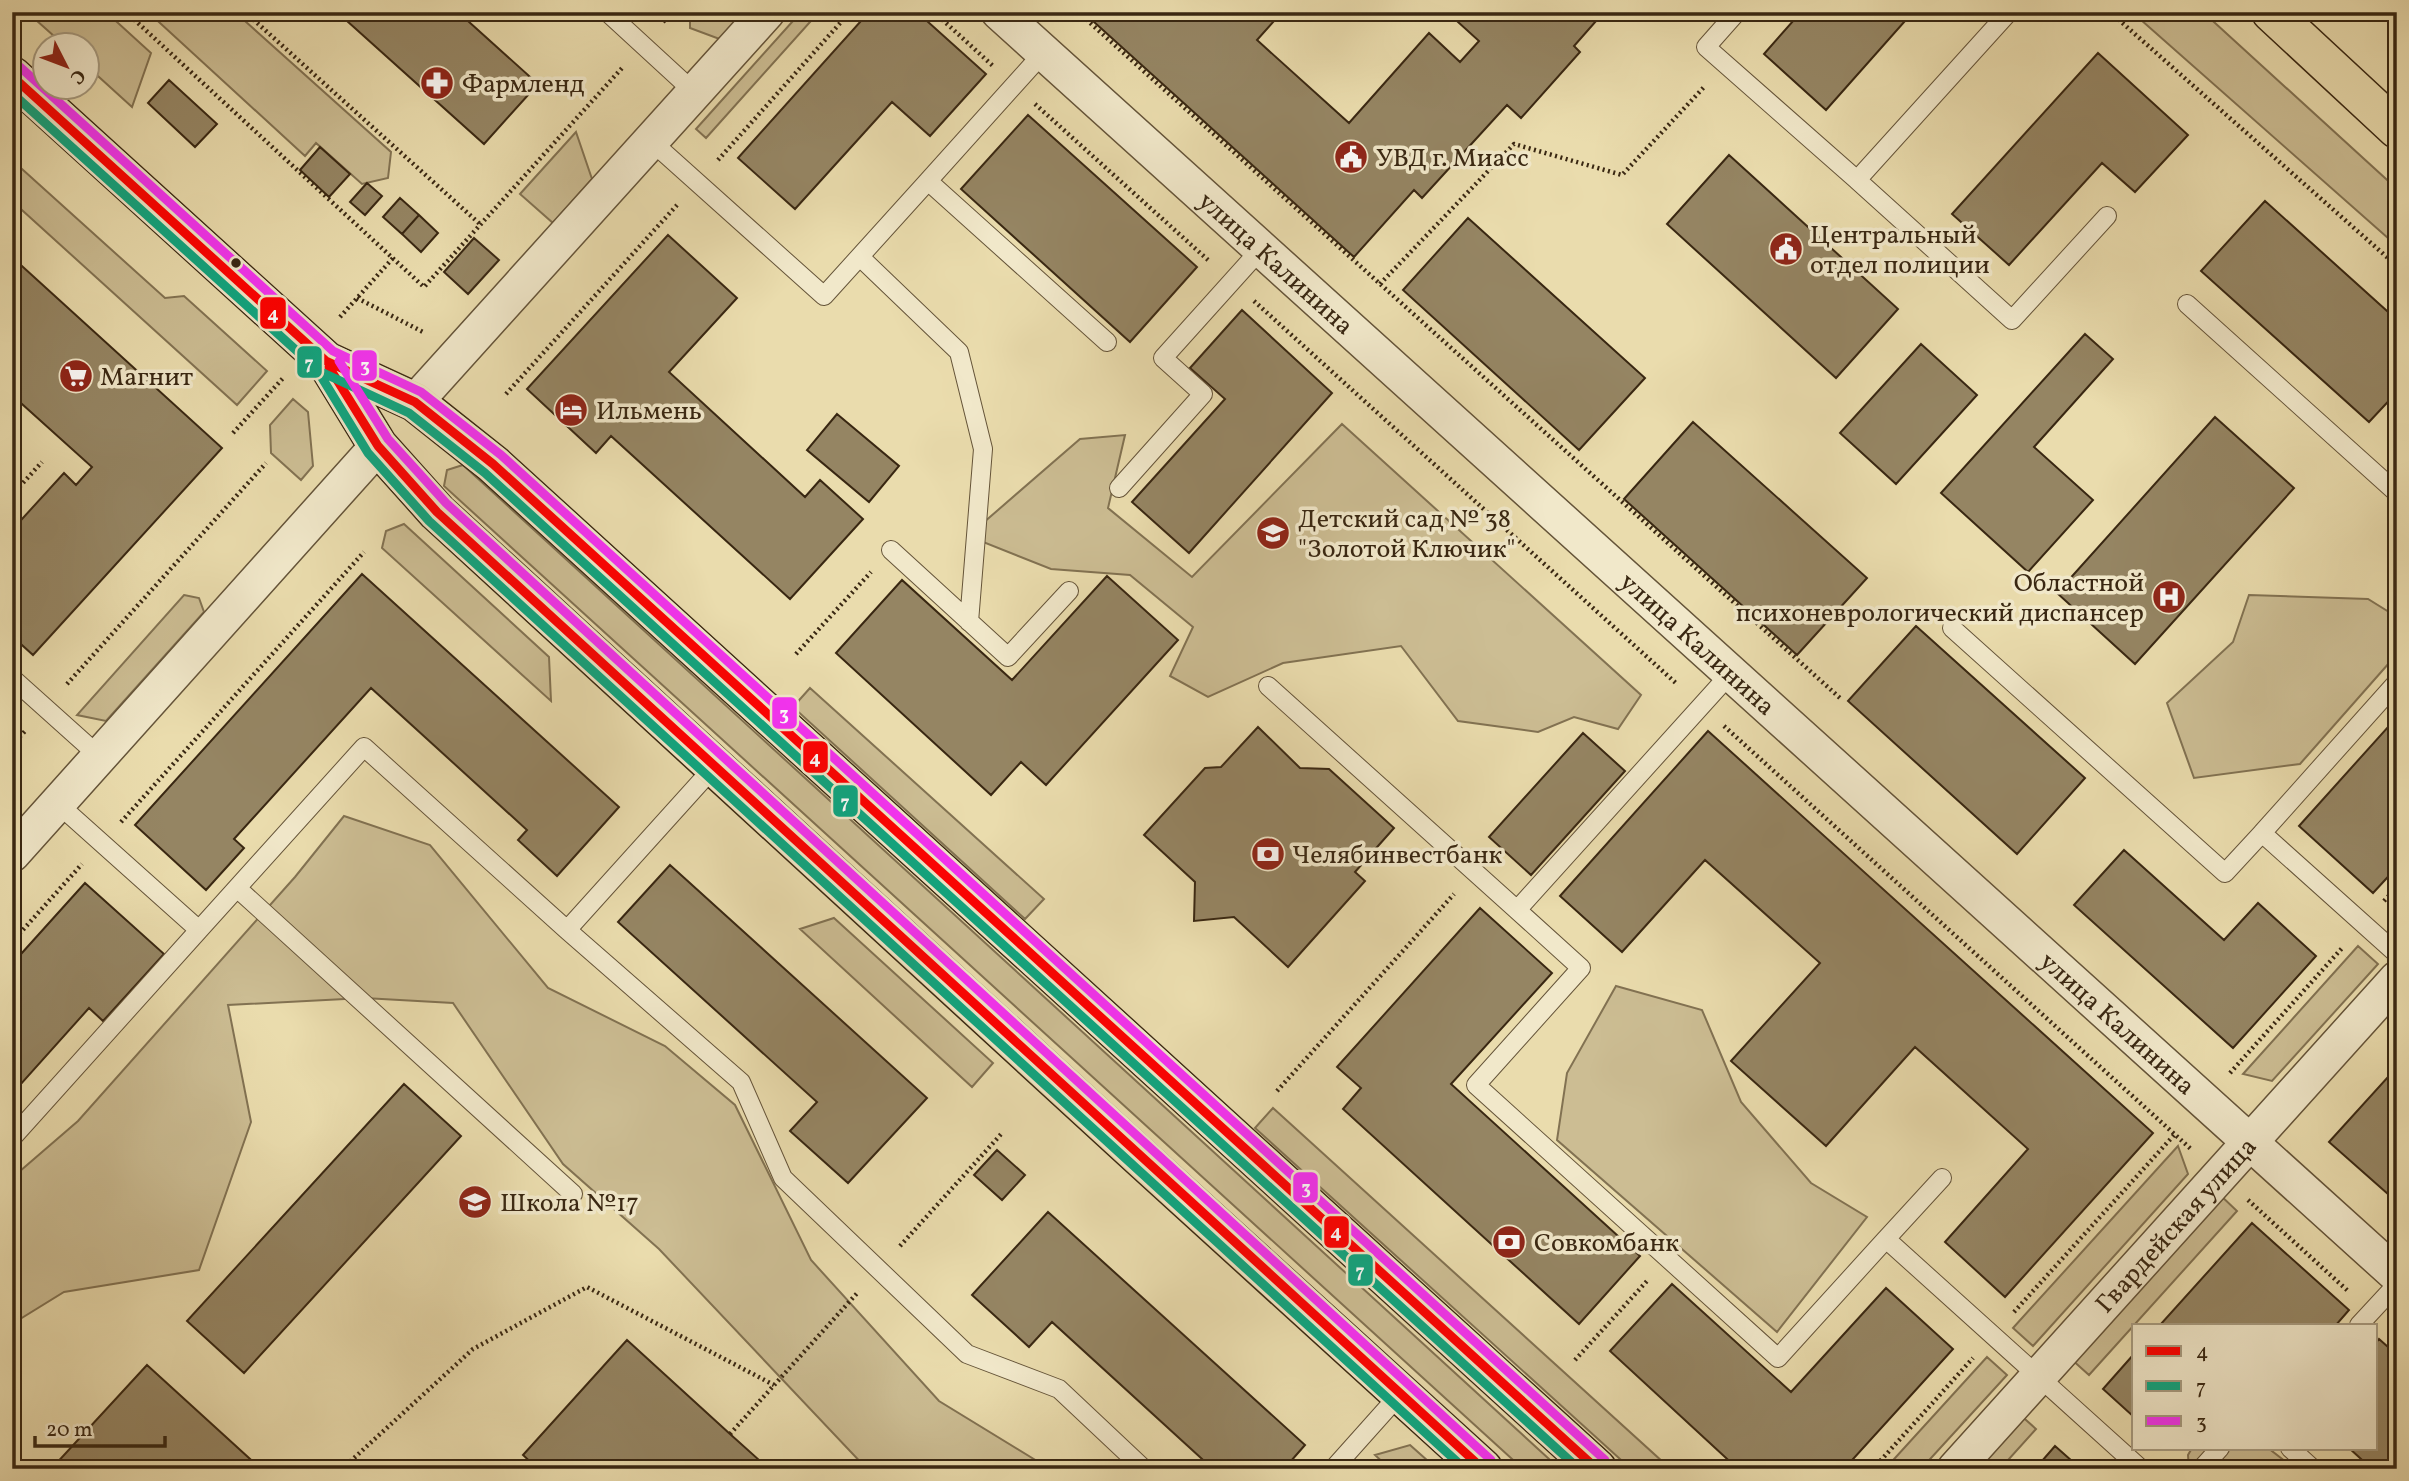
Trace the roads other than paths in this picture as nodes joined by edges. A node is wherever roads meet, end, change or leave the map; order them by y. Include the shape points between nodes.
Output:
1 (607, 12) edge
2 (766, 12) edge
3 (999, 12) edge
4 (1737, 12) edge
5 (2009, 12) edge
6 (2271, 12) edge
7 (1044, 52) junction
8 (12, 76) edge
9 (694, 92) junction
10 (2397, 128) edge
11 (651, 141) junction
12 (1857, 180) junction
13 (928, 181) junction
14 (2107, 216) dead end
15 (1261, 249) junction
16 (860, 257) junction
17 (2187, 304) dead end
18 (1107, 342) dead end
19 (326, 361) junction
20 (415, 402) junction
21 (377, 446) junction
22 (1119, 488) dead end
23 (2397, 493) edge
24 (891, 550) road end
25 (1069, 591) dead end
26 (969, 622) junction
27 (1952, 628) dead end
28 (1731, 673) junction
29 (12, 678) edge
30 (2397, 682) edge
31 (1268, 686) dead end
32 (99, 757) junction
33 (714, 767) junction
34 (57, 803) junction
35 (2262, 833) junction
36 (12, 854) edge
37 (237, 888) junction
38 (1517, 910) junction
39 (199, 930) junction
40 (567, 930) junction
41 (2397, 954) edge
42 (2397, 979) edge
43 (12, 1138) edge
44 (2250, 1142) junction
45 (1941, 1178) dead end
46 (573, 1194) dead end
47 (1886, 1239) junction
48 (2397, 1275) edge
49 (2397, 1284) edge
50 (2365, 1319) edge
51 (2038, 1376) junction
52 (1400, 1394) junction
53 (2218, 1450) edge
54 (2292, 1450) edge
55 (1144, 1469) edge
56 (1333, 1469) edge
57 (1483, 1469) edge
58 (1597, 1469) edge
59 (1955, 1469) edge
60 (2141, 1469) edge
61 (2201, 1469) edge
62 (2313, 1469) edge

1 - 9 lane
2 - 9 street
3 - 7 street, улица Калинина
4 - 12 lane via 1706,47
5 - 12 lane
6 - 10 main road
7 - 13 lane
7 - 15 street, улица Калинина
8 - 19 main road
9 - 11 street
11 - 16 lane via 824,296
11 - 20 street
12 - 14 lane via 2012,320
13 - 16 lane
13 - 18 lane
15 - 22 lane via 1163,358 1203,394
15 - 28 street, улица Калинина
16 - 26 lane via 959,352 984,449
17 - 23 lane
19 - 20 main road
19 - 21 main road
20 - 21 main road
20 - 58 main road via 503,473
21 - 32 street
21 - 33 main road via 437,512
24 - 26 lane
25 - 26 lane via 1008,657
27 - 35 lane via 2225,873
28 - 38 lane
28 - 44 street, улица Калинина
29 - 32 lane
30 - 35 lane
31 - 38 lane
32 - 34 street
33 - 40 lane
33 - 52 main road
34 - 36 street
34 - 39 lane
35 - 41 lane
37 - 39 lane
37 - 40 lane via 363,747
37 - 46 lane
38 - 47 lane via 1581,968 1476,1085 1778,1358
39 - 43 lane
40 - 55 lane via 741,1082 783,1178 967,1354 1059,1389
42 - 44 street, Гвардейская улица
44 - 48 street, улица Калинина
44 - 51 street, Гвардейская улица
45 - 47 lane
47 - 51 lane
49 - 50 lane
51 - 59 street, Гвардейская улица
51 - 60 lane
52 - 56 lane
52 - 57 main road
53 - 61 lane
54 - 62 lane

